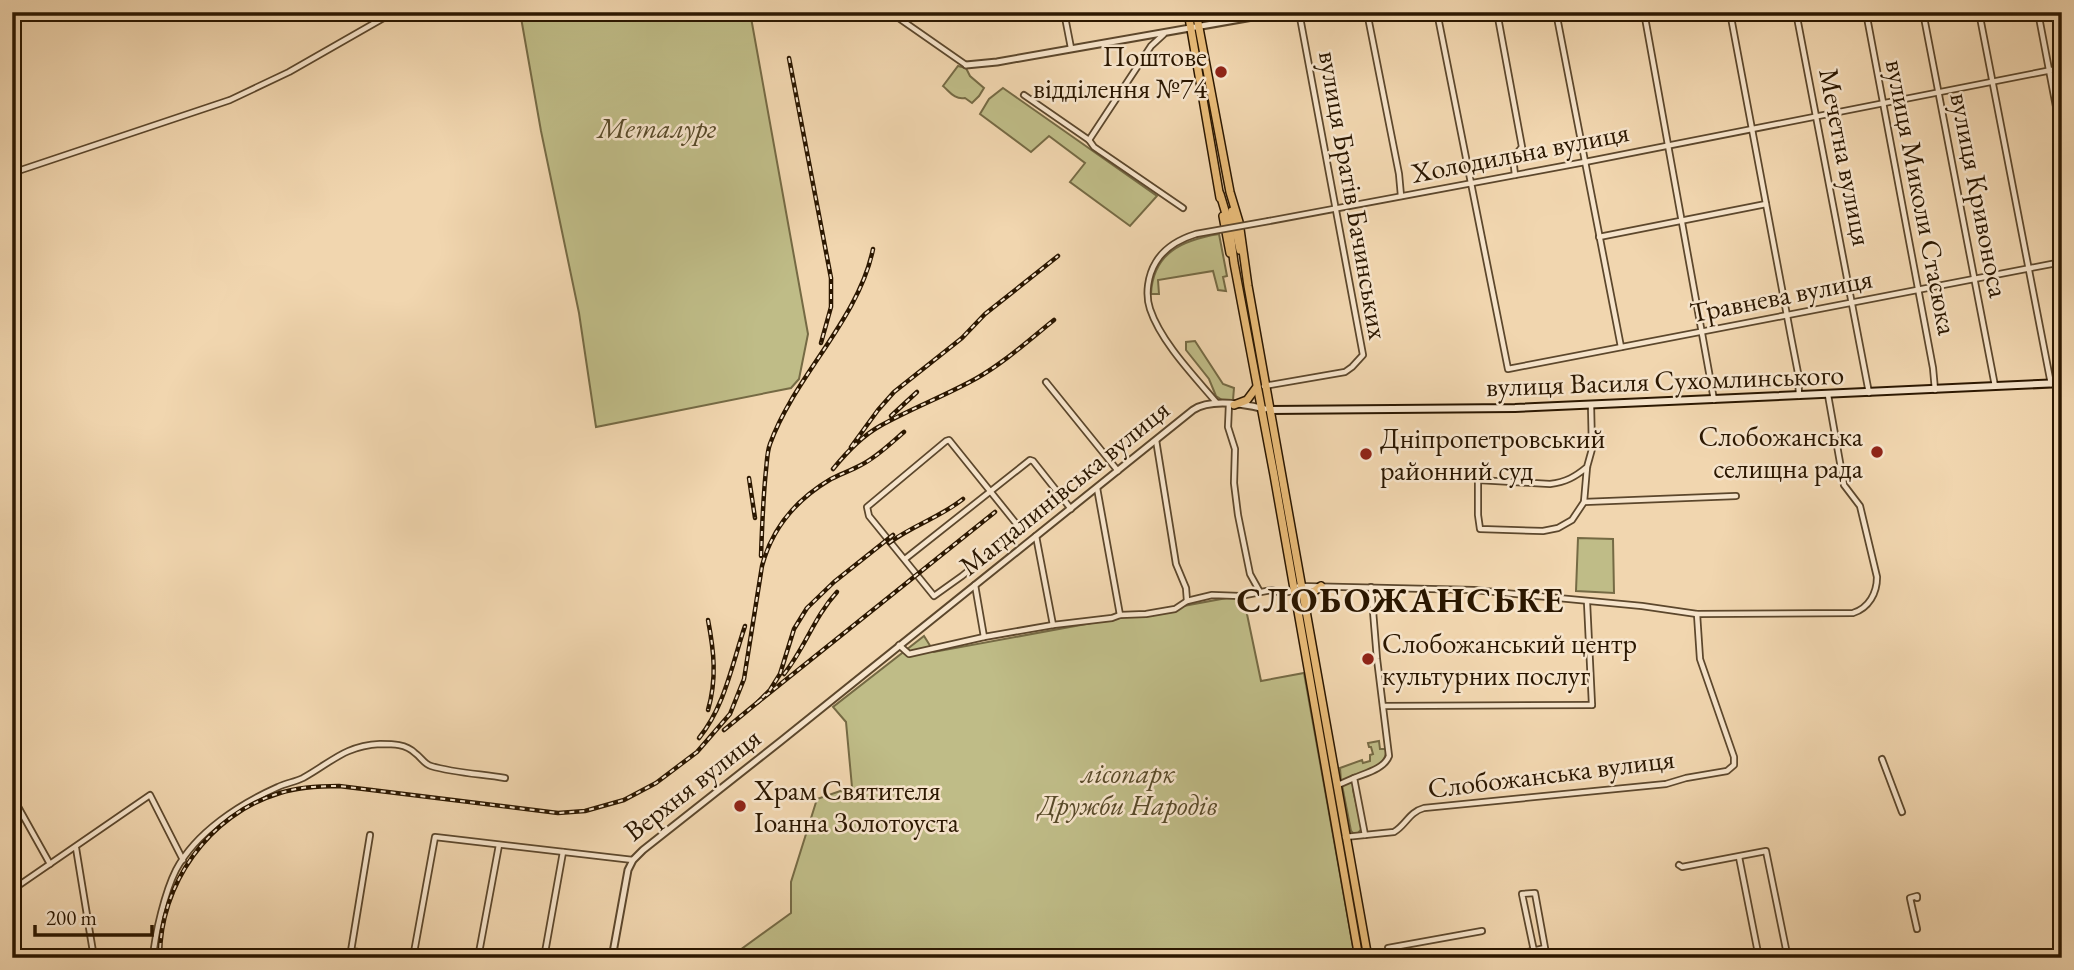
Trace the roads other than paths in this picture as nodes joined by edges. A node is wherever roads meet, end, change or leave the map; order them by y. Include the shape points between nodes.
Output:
1 (394, 12) edge
2 (890, 12) edge
3 (1064, 12) edge
4 (1188, 12) edge
5 (1196, 12) edge
6 (1281, 12) edge
7 (1299, 12) edge
8 (1367, 12) edge
9 (1437, 12) edge
10 (1497, 12) edge
11 (1556, 12) edge
12 (1644, 12) edge
13 (1730, 12) edge
14 (1796, 12) edge
15 (1866, 12) edge
16 (1923, 12) edge
17 (1979, 12) edge
18 (2038, 12) edge
19 (1195, 28) junction
20 (1165, 33) junction
21 (1071, 48) junction
22 (966, 65) joint
23 (2062, 68) edge
24 (2048, 71) junction
25 (1992, 82) junction
26 (1939, 93) junction
27 (1024, 95) dead end
28 (1882, 103) junction
29 (1816, 116) junction
30 (1752, 129) junction
31 (2062, 138) edge
32 (1089, 140) junction
33 (1667, 146) junction
34 (1585, 162) junction
35 (12, 173) edge
36 (1515, 175) junction
37 (1471, 183) junction
38 (1401, 196) junction
39 (1766, 204) junction
40 (1182, 208) dead end
41 (1336, 208) junction
42 (1682, 221) junction
43 (1598, 237) junction
44 (2062, 262) edge
45 (2029, 269) junction
46 (1975, 280) junction
47 (1919, 290) junction
48 (1853, 302) junction
49 (1787, 315) junction
50 (1702, 332) junction
51 (1621, 347) junction
52 (1046, 382) dead end
53 (2062, 383) edge
54 (2052, 384) junction
55 (1266, 386) junction
56 (1995, 387) junction
57 (1257, 388) junction
58 (1935, 390) junction
59 (1869, 393) junction
60 (1828, 395) junction
61 (1799, 396) junction
62 (1714, 400) junction
63 (1216, 402) junction
64 (1232, 405) junction
65 (1591, 405) junction
66 (1261, 408) junction
67 (1270, 410) junction
68 (1156, 440) junction
69 (1587, 467) junction
70 (1118, 471) junction
71 (1579, 473) junction
72 (1586, 477) junction
73 (1097, 488) junction
74 (990, 492) junction
75 (1736, 496) dead end
76 (1584, 502) junction
77 (1071, 509) junction
78 (1036, 536) junction
79 (905, 559) junction
80 (975, 585) junction
81 (1302, 586) junction
82 (1321, 586) junction
83 (1371, 587) junction
84 (1293, 588) junction
85 (1260, 592) junction
86 (1187, 601) junction
87 (1587, 602) junction
88 (1306, 606) junction
89 (1697, 614) junction
90 (1120, 615) junction
91 (1054, 625) junction
92 (985, 638) junction
93 (899, 645) junction
94 (1384, 706) junction
95 (1882, 758) dead end
96 (505, 778) dead end
97 (1354, 778) junction
98 (1338, 785) junction
99 (12, 796) edge
100 (1902, 812) dead end
101 (370, 835) dead end
102 (1365, 835) junction
103 (1347, 836) junction
104 (1338, 838) junction
105 (499, 845) junction
106 (76, 848) junction
107 (563, 852) junction
108 (1739, 856) junction
109 (183, 860) junction
110 (633, 860) junction
111 (50, 864) junction
112 (1679, 865) dead end
113 (12, 890) edge
114 (1917, 898) dead end
115 (1917, 929) dead end
116 (1482, 931) dead end
117 (1534, 951) junction
118 (94, 958) edge
119 (153, 958) edge
120 (400, 958) edge
121 (413, 958) edge
122 (478, 958) edge
123 (544, 958) edge
124 (612, 958) edge
125 (1359, 958) edge
126 (1368, 958) edge
127 (1390, 958) edge
128 (1520, 958) edge
129 (1759, 958) edge
130 (1783, 958) edge

1 - 35 street via 230,100
2 - 22 street
3 - 21 street
4 - 19 main road
5 - 19 main road
6 - 19 street
7 - 41 street, вулиця Братів Бачинських
8 - 38 street
9 - 37 street
10 - 36 street via 1522,147 1513,158
11 - 34 street
12 - 33 street
13 - 30 street
14 - 29 street, Мечетна вулиця
15 - 28 street, вулиця Миколи Стасюка
16 - 26 street, вулиця Кривоноса
17 - 25 street
18 - 24 street
19 - 20 street
19 - 55 main road
19 - 57 main road via 1220,194
20 - 21 street
20 - 32 street via 1157,38
21 - 22 street
23 - 24 street, Холодильна вулиця
24 - 25 street, Холодильна вулиця
24 - 31 street
25 - 26 street, Холодильна вулиця
25 - 45 street
26 - 28 street, Холодильна вулиця
26 - 46 street, вулиця Кривоноса
27 - 32 street
28 - 29 street, Холодильна вулиця
28 - 47 street, вулиця Миколи Стасюка
29 - 30 street, Холодильна вулиця
29 - 48 street, Мечетна вулиця
30 - 33 street, Холодильна вулиця
30 - 39 street
32 - 40 street
33 - 34 street, Холодильна вулиця
33 - 42 street
34 - 36 street, Холодильна вулиця
34 - 43 street
36 - 37 street, Холодильна вулиця
37 - 38 street, Холодильна вулиця
37 - 51 street, Травнева вулиця via 1508,369
38 - 41 street, Холодильна вулиця
39 - 42 street
39 - 49 street
41 - 55 street, вулиця Братів Бачинських via 1363,355 1345,372
41 - 63 street, Холодильна вулиця, bridge via 1196,234 1160,255 1152,269 1149,308 1159,329
42 - 43 street
42 - 50 street
43 - 51 street
44 - 45 street, Травнева вулиця
45 - 46 street, Травнева вулиця
45 - 54 street
46 - 47 street, Травнева вулиця
46 - 56 street, вулиця Кривоноса
47 - 48 street, Травнева вулиця
47 - 58 street, вулиця Миколи Стасюка
48 - 49 street, Травнева вулиця
48 - 59 street, Мечетна вулиця
49 - 50 street, Травнева вулиця
49 - 61 street
50 - 51 street, Травнева вулиця
50 - 62 street
52 - 70 street
53 - 54 main road, вулиця Василя Сухомлинського
54 - 56 main road, вулиця Василя Сухомлинського
55 - 57 street, вулиця Братів Бачинських
55 - 67 main road
56 - 58 main road, вулиця Василя Сухомлинського
57 - 64 main road via 1247,400
57 - 66 main road
58 - 59 main road, вулиця Василя Сухомлинського
59 - 60 main road, вулиця Василя Сухомлинського
60 - 61 main road, вулиця Василя Сухомлинського
60 - 89 street via 1844,485 1860,506 1877,577 1869,603 1853,613
61 - 62 main road, вулиця Василя Сухомлинського
62 - 65 main road, вулиця Василя Сухомлинського
63 - 64 street
63 - 68 street, Магдалинівська вулиця via 1199,406
64 - 66 street
64 - 85 street via 1228,427 1235,449 1238,515 1250,574
65 - 67 main road, вулиця Василя Сухомлинського
65 - 69 street via 1592,449
66 - 67 street
66 - 84 main road
67 - 81 main road
68 - 70 street, Магдалинівська вулиця
68 - 86 street via 1176,564
69 - 71 street
69 - 72 street
70 - 73 street, Магдалинівська вулиця
71 - 72 street
71 - 76 street via 1562,483 1545,485 1478,480 1479,525 1483,530 1558,528 1572,520
72 - 76 street
73 - 77 street, Магдалинівська вулиця
73 - 90 street
74 - 77 street via 1031,460
74 - 79 street
74 - 79 street via 1019,529 962,576 934,596
74 - 79 street via 946,440 867,507 869,516
75 - 76 street
77 - 78 street, Магдалинівська вулиця
78 - 80 street, Магдалинівська вулиця
78 - 91 street
80 - 92 street
80 - 93 street, Магдалинівська вулиця
81 - 82 street
81 - 84 street
81 - 88 main road
82 - 83 street
82 - 88 main road
83 - 87 street via 1474,590
83 - 94 street
84 - 85 street via 1281,593
84 - 104 main road
85 - 86 street
86 - 90 street via 1175,609
87 - 89 street
87 - 94 street via 1592,705
88 - 98 main road
89 - 102 street, Слобожанська вулиця via 1700,659 1734,757 1734,765 1727,771 1666,784 1424,808 1413,812 1398,830
90 - 91 street
91 - 92 street
92 - 93 street via 909,654
93 - 110 street, Верхня вулиця
94 - 97 street via 1387,762
95 - 100 street
96 - 109 street via 427,765 402,745 349,749 304,778 241,807 210,829
97 - 98 street
97 - 102 street
98 - 103 main road
99 - 111 street
101 - 120 street via 351,951
102 - 103 street, Слобожанська вулиця
103 - 104 street, Слобожанська вулиця
103 - 126 main road
104 - 125 main road
105 - 107 street, Верхня вулиця
105 - 121 street, Верхня вулиця via 435,837
105 - 122 street
106 - 109 street via 150,795
106 - 111 street
106 - 118 street
107 - 110 street, Верхня вулиця
107 - 123 street
108 - 112 street
108 - 129 street
108 - 130 street via 1766,851 1787,954
109 - 119 street via 162,913
110 - 124 street
111 - 113 street
114 - 115 street via 1910,898
116 - 127 street via 1388,948
117 - 117 street via 1524,905 1522,894 1535,893 1545,948
117 - 128 street via 1519,954

